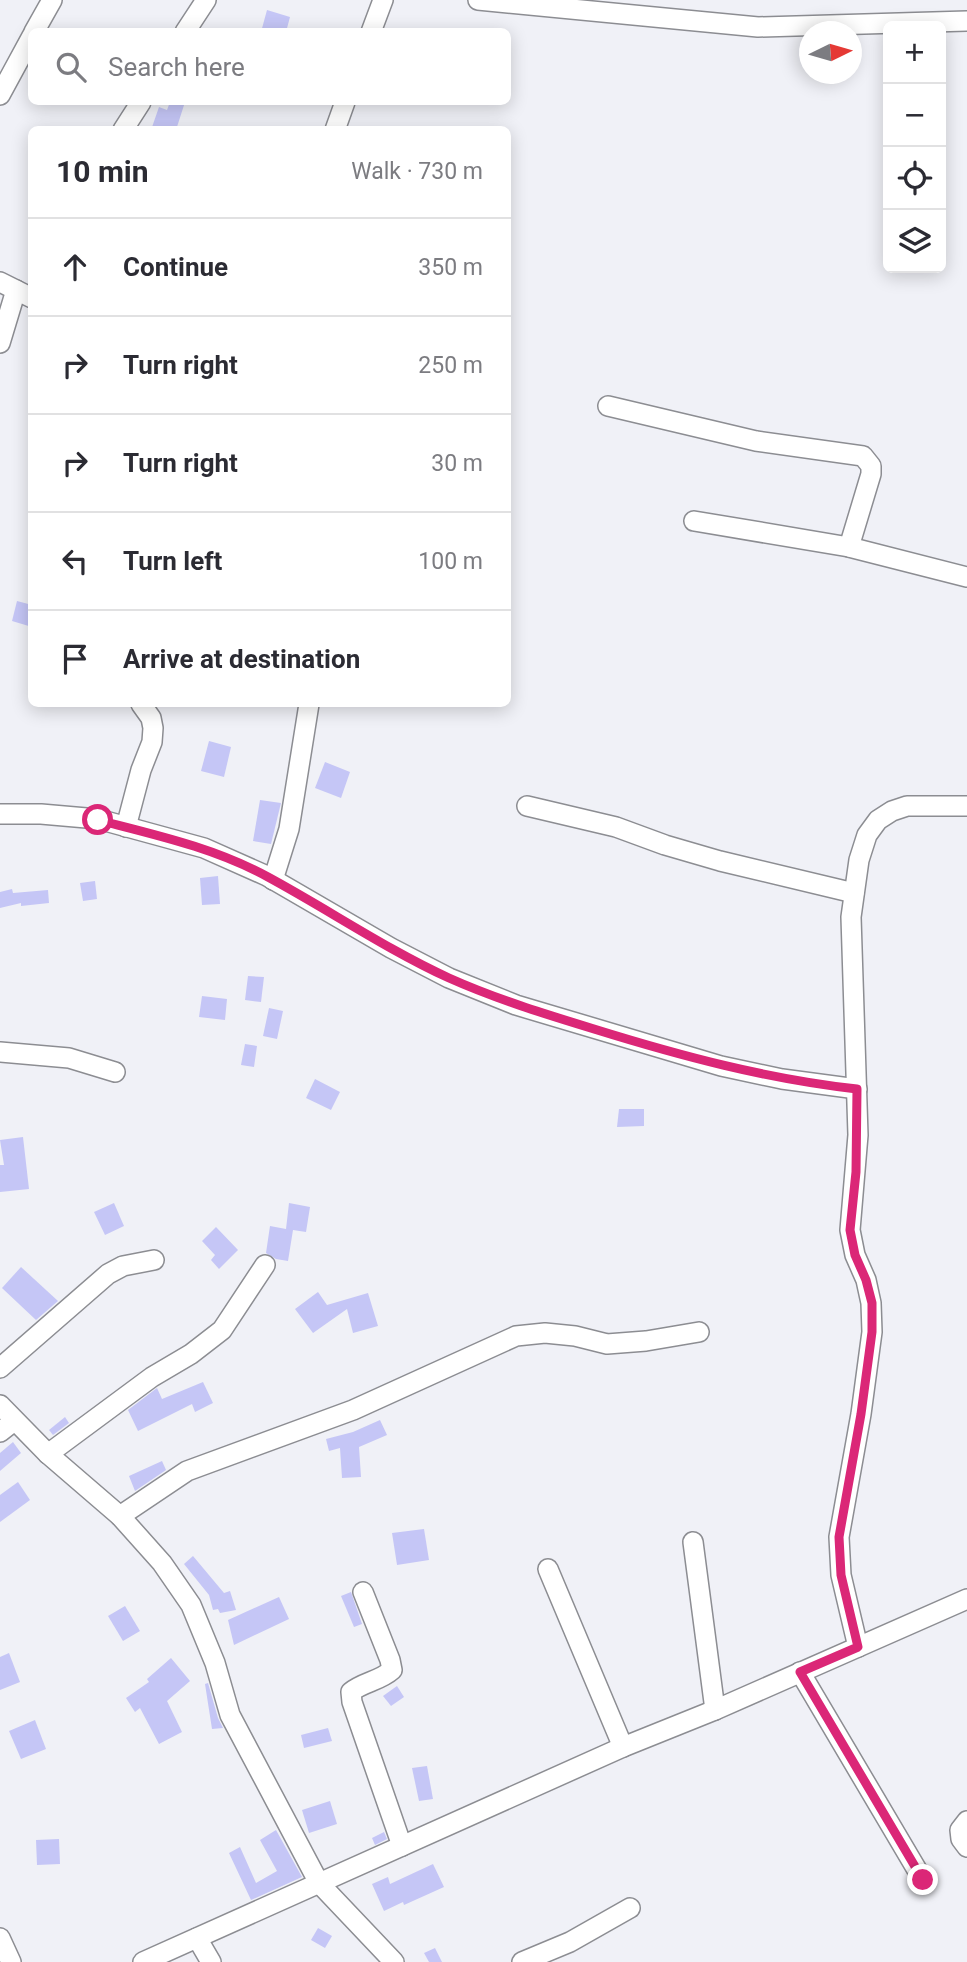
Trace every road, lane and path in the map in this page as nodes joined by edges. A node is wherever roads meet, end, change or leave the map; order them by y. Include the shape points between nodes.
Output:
1 (52, 0) edge
2 (206, 0) edge
3 (383, 0) edge
4 (478, 0) edge
5 (967, 21) edge
6 (36, 28) edge
7 (188, 28) edge
8 (372, 28) edge
9 (28, 43) edge
10 (0, 95) edge
11 (139, 105) edge
12 (344, 105) edge
13 (126, 126) edge
14 (336, 126) edge
15 (16, 290) edge
16 (0, 343) edge
17 (608, 406) dead end
18 (694, 521) dead end
19 (849, 547) junction
20 (967, 578) edge
21 (143, 707) edge
22 (309, 707) edge
23 (527, 806) dead end
24 (967, 806) edge
25 (0, 814) edge
26 (125, 827) junction
27 (273, 880) junction
28 (854, 893) junction
29 (0, 1052) edge
30 (115, 1072) dead end
31 (857, 1089) junction
32 (154, 1259) dead end
33 (265, 1265) dead end
34 (699, 1332) dead end
35 (0, 1368) edge
36 (0, 1405) edge
37 (7, 1427) edge
38 (48, 1454) junction
39 (121, 1516) junction
40 (694, 1542) dead end
41 (548, 1569) dead end
42 (363, 1591) dead end
43 (967, 1599) edge
44 (858, 1647) junction
45 (800, 1672) junction
46 (715, 1710) junction
47 (623, 1747) junction
48 (967, 1821) edge
49 (402, 1846) junction
50 (967, 1847) edge
51 (923, 1880) dead end
52 (319, 1883) junction
53 (630, 1908) dead end
54 (0, 1938) edge
55 (197, 1938) junction
56 (11, 1962) edge
57 (143, 1962) edge
58 (211, 1962) edge
59 (394, 1962) edge
60 (522, 1962) edge

1 - 6 street
2 - 7 street
3 - 8 street
4 - 5 street via 758,27
9 - 10 street
11 - 13 street
12 - 14 street
15 - 16 street
17 - 19 street via 756,441 863,456 871,474
18 - 19 street
19 - 20 street
21 - 26 street via 151,718 152,742
22 - 27 street via 289,829
23 - 28 street via 616,827 720,861
24 - 28 street via 907,806 878,820 867,835
25 - 26 street via 41,814
26 - 27 street via 204,848
27 - 31 street via 449,978 516,1005 721,1066
28 - 31 street
29 - 30 street via 69,1058
31 - 44 street via 850,1230 872,1303 872,1332 839,1537 841,1575
32 - 35 street via 123,1266 93,1284
33 - 38 street via 222,1330
34 - 39 street via 607,1344 545,1333 516,1336 353,1410 187,1471
36 - 37 street
37 - 38 street
38 - 39 street
39 - 52 street via 191,1605 230,1715
40 - 46 street
41 - 47 street
42 - 49 street via 392,1670 357,1687 351,1692 352,1702
43 - 44 street
44 - 45 street
45 - 46 street
45 - 51 street
46 - 47 street
47 - 49 street
48 - 50 street via 960,1830
49 - 52 street
52 - 55 street
52 - 59 street
53 - 60 street via 570,1942
54 - 56 street
55 - 57 street
55 - 58 street

